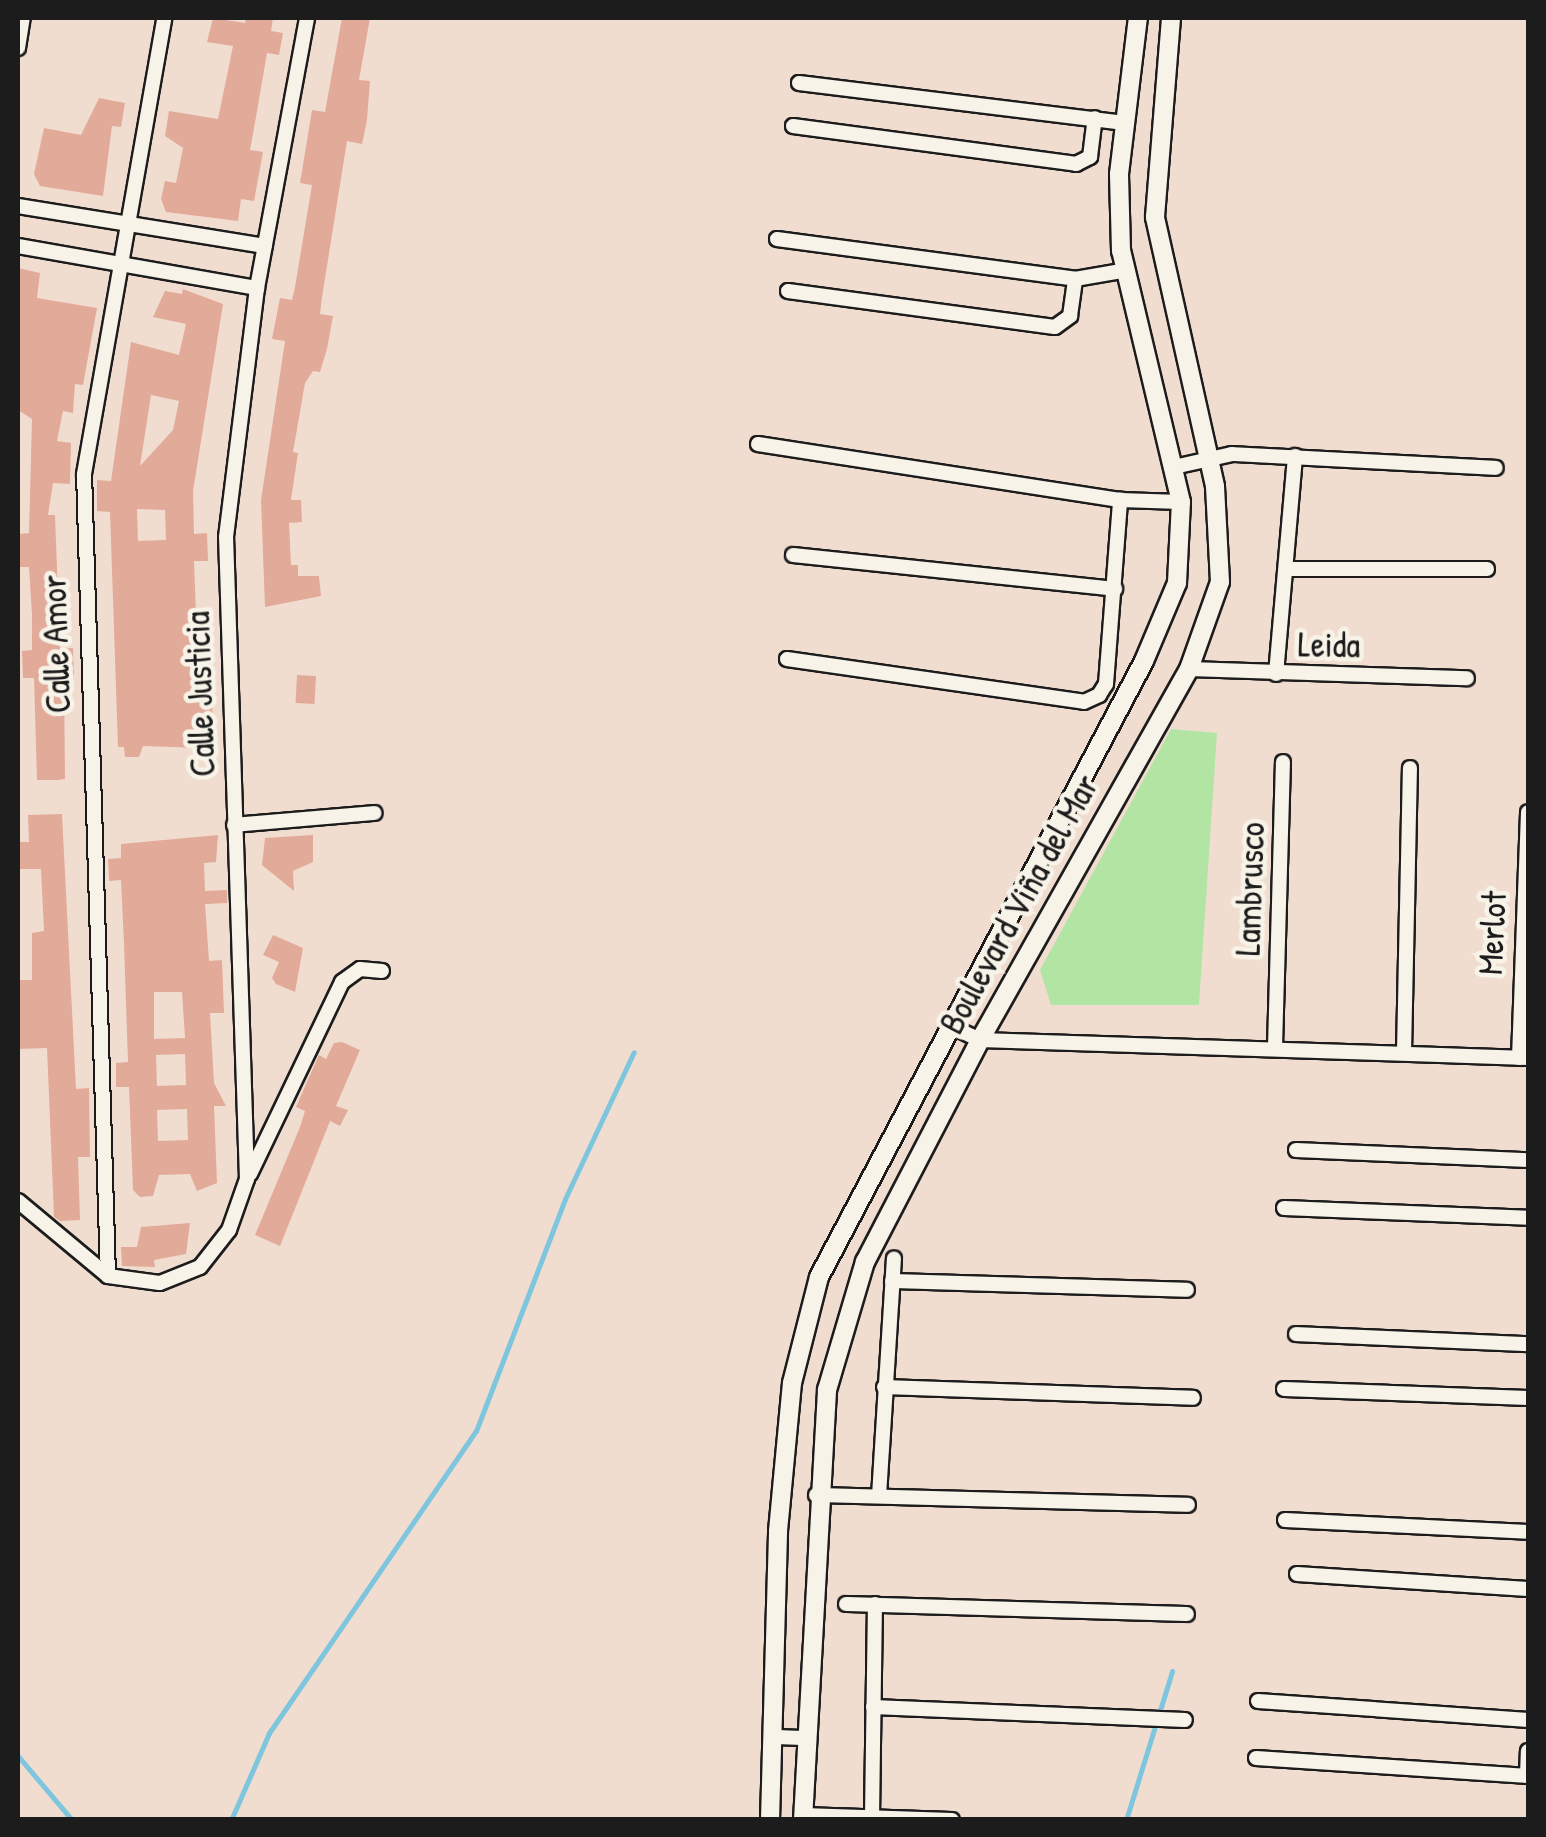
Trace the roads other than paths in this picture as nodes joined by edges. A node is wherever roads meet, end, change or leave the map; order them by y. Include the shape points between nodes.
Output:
1 (23, 18) edge
2 (164, 18) edge
3 (307, 18) edge
4 (1138, 18) edge
5 (1171, 18) edge
6 (18, 48) edge
7 (799, 83) dead end
8 (1095, 118) junction
9 (1125, 123) junction
10 (794, 126) dead end
11 (18, 206) edge
12 (128, 223) junction
13 (777, 239) dead end
14 (18, 246) edge
15 (264, 246) junction
16 (118, 265) junction
17 (1127, 270) junction
18 (1074, 279) junction
19 (257, 288) junction
20 (788, 292) dead end
21 (758, 444) dead end
22 (1295, 456) junction
23 (1209, 458) junction
24 (1174, 468) junction
25 (1496, 468) dead end
26 (1120, 500) junction
27 (1181, 502) junction
28 (794, 556) dead end
29 (1286, 569) junction
30 (1487, 570) dead end
31 (1115, 589) junction
32 (787, 659) dead end
33 (1189, 669) junction
34 (1276, 674) junction
35 (1468, 678) dead end
36 (1283, 762) dead end
37 (1410, 768) dead end
38 (1528, 812) edge
39 (374, 813) dead end
40 (234, 825) junction
41 (382, 971) dead end
42 (954, 1027) junction
43 (980, 1040) junction
44 (1276, 1047) junction
45 (1404, 1052) junction
46 (1524, 1058) edge
47 (1296, 1150) dead end
48 (1528, 1160) edge
49 (247, 1179) junction
50 (18, 1201) edge
51 (1284, 1208) dead end
52 (1528, 1218) edge
53 (894, 1258) dead end
54 (108, 1276) junction
55 (892, 1280) junction
56 (1188, 1290) dead end
57 (1296, 1334) dead end
58 (1528, 1344) edge
59 (884, 1388) junction
60 (1284, 1389) dead end
61 (1194, 1398) dead end
62 (1528, 1398) edge
63 (816, 1495) junction
64 (879, 1496) junction
65 (1188, 1505) dead end
66 (1285, 1520) dead end
67 (1528, 1532) edge
68 (1297, 1574) dead end
69 (1528, 1589) edge
70 (846, 1604) dead end
71 (875, 1604) junction
72 (1187, 1614) dead end
73 (1258, 1701) dead end
74 (873, 1707) junction
75 (1185, 1720) dead end
76 (1528, 1720) edge
77 (776, 1736) junction
78 (809, 1738) junction
79 (1528, 1751) edge
80 (1256, 1758) dead end
81 (1528, 1776) edge
82 (803, 1817) edge
83 (872, 1817) edge
84 (770, 1820) edge
85 (952, 1820) edge

1 - 6 street
2 - 12 street, Calle Amor
3 - 15 street, Calle Justicia
4 - 9 street, Boulevard Viña del Mar
5 - 23 street, Boulevard Viña del Mar via 1156,217
7 - 8 street
8 - 9 street
8 - 10 street via 1090,157 1076,164
9 - 17 street, Boulevard Viña del Mar via 1119,202
11 - 12 street
12 - 15 street
12 - 16 street, Calle Amor
13 - 18 street
14 - 16 street
15 - 19 street, Calle Justicia
16 - 19 street
16 - 54 street, Calle Amor via 84,474 82,547
17 - 18 street
17 - 24 street, Boulevard Viña del Mar
18 - 20 street via 1070,316 1055,327
19 - 40 street, Calle Justicia via 226,537
21 - 26 street
22 - 23 street
22 - 25 street
22 - 29 street
23 - 24 street
23 - 33 street, Boulevard Viña del Mar via 1222,532 1220,582
24 - 27 street, Boulevard Viña del Mar
26 - 27 street
26 - 31 street
27 - 42 street, Boulevard Viña del Mar via 1177,583 1144,661
28 - 31 street
29 - 30 street
29 - 34 street
31 - 32 street via 1106,684 1084,702
33 - 34 street, Leida
33 - 43 street, Boulevard Viña del Mar
34 - 35 street, Leida
36 - 44 street, Lambrusco
37 - 45 street
38 - 46 street, Merlot
39 - 40 street
40 - 49 street, Calle Justicia
41 - 49 street via 360,969 342,982
42 - 43 street
42 - 77 street, Boulevard Viña del Mar via 819,1277 792,1383 778,1532
43 - 44 street
43 - 63 street, Boulevard Viña del Mar via 865,1262 827,1390
44 - 45 street
45 - 46 street
47 - 48 street
49 - 54 street, Calle Justicia via 229,1230 200,1266 160,1283
50 - 54 street
51 - 52 street
53 - 55 street
55 - 56 street
55 - 59 street
57 - 58 street
59 - 61 street
59 - 64 street
60 - 62 street
63 - 64 street
63 - 78 street, Boulevard Viña del Mar
64 - 65 street
66 - 67 street
68 - 69 street
70 - 71 street
71 - 72 street
71 - 74 street
73 - 76 street
74 - 75 street
74 - 83 street
77 - 78 street
77 - 84 street, Boulevard Viña del Mar
78 - 82 street, Boulevard Viña del Mar
79 - 81 street
80 - 81 street
82 - 83 street
83 - 85 street

